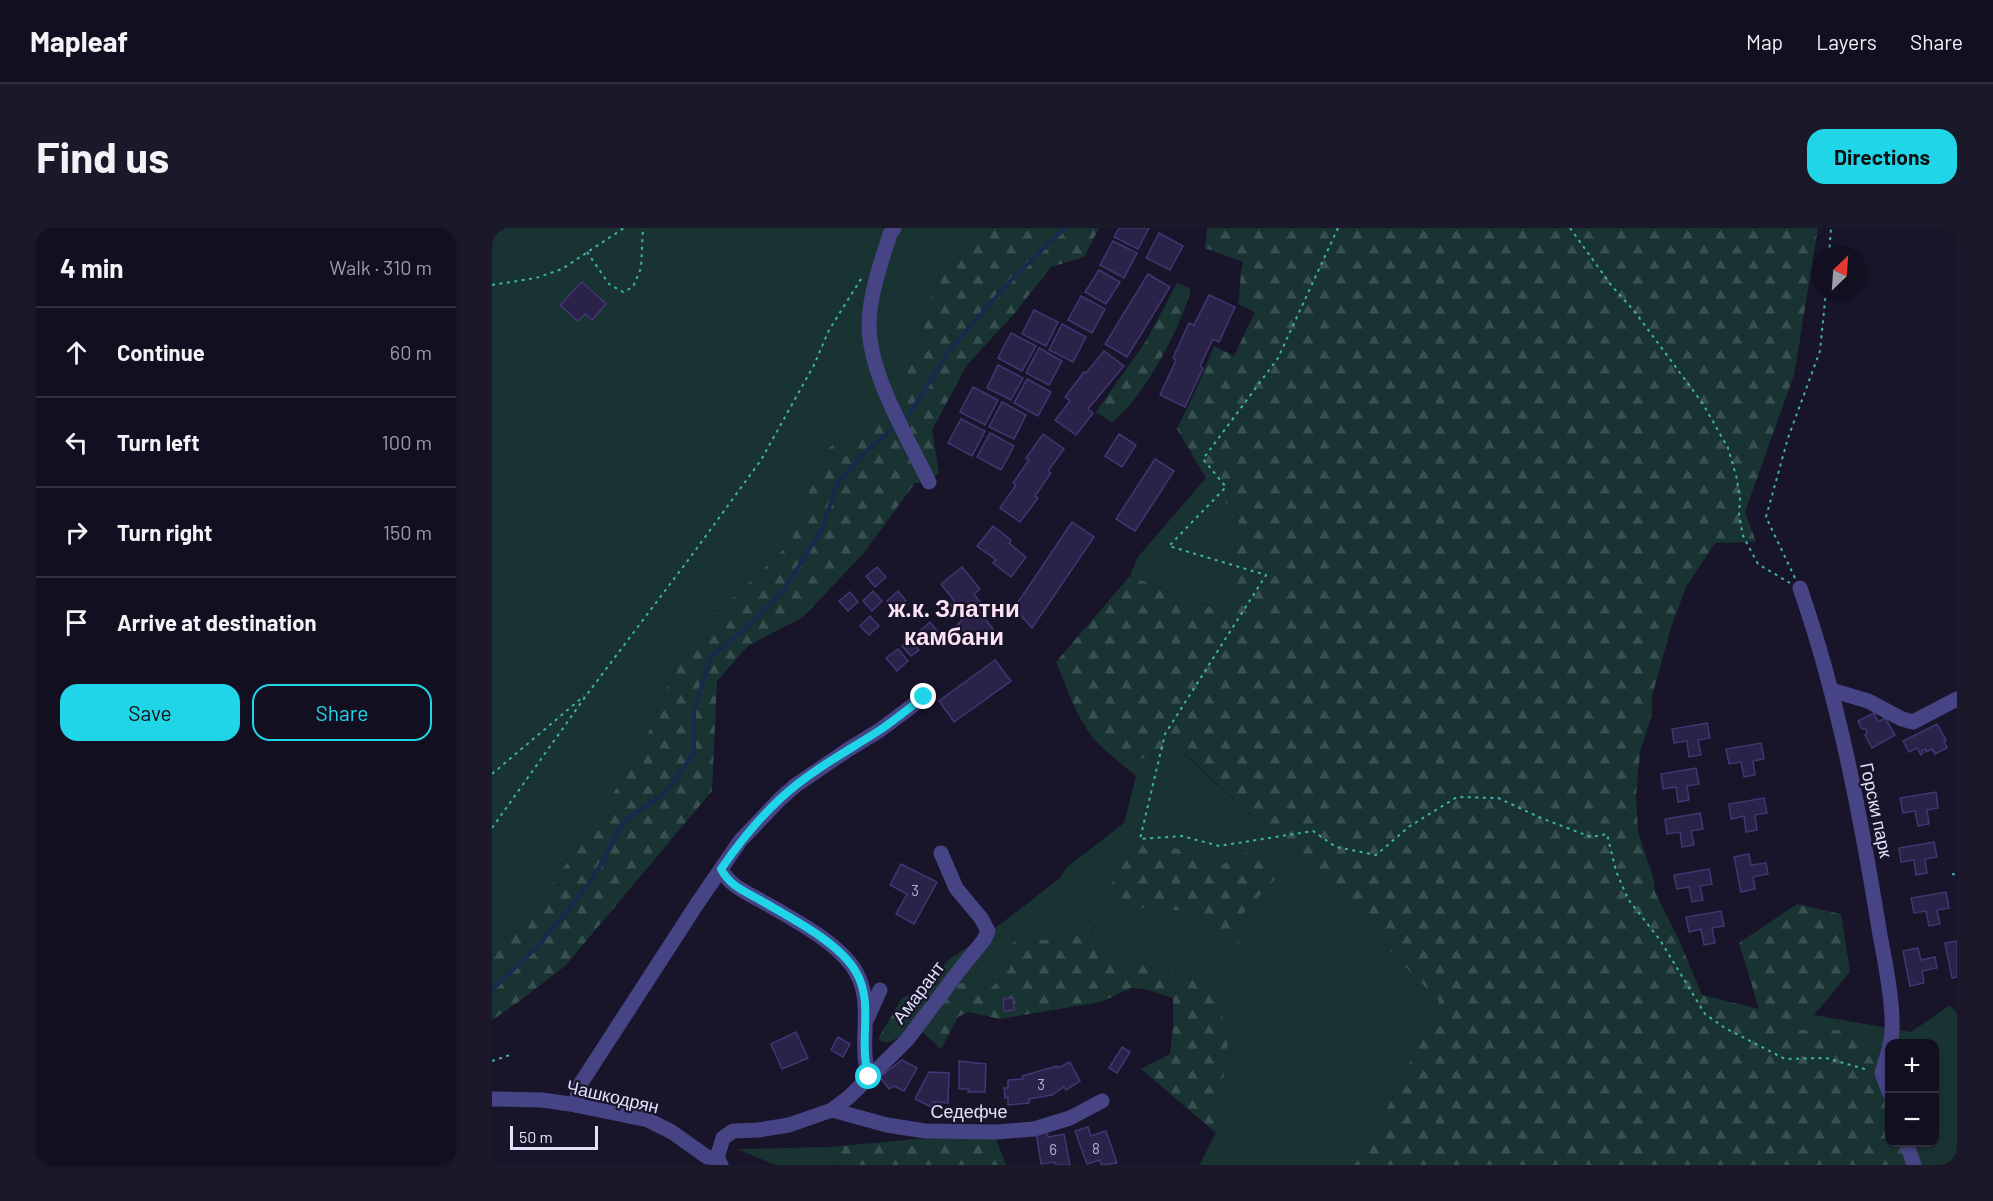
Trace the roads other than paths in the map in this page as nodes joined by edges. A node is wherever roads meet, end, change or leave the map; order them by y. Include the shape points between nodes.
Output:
1 (894, 228) edge
2 (929, 482) dead end
3 (1800, 588) road end
4 (1831, 690) junction
5 (924, 697) dead end
6 (1957, 699) edge
7 (941, 853) dead end
8 (721, 869) junction
9 (880, 990) dead end
10 (866, 1022) junction
11 (1891, 1039) edge
12 (1885, 1062) edge
13 (869, 1077) junction
14 (1885, 1081) edge
15 (492, 1099) edge
16 (1102, 1101) dead end
17 (576, 1105) junction
18 (832, 1110) junction
19 (1907, 1147) edge
20 (719, 1162) edge
21 (1914, 1165) edge

1 - 2 street via 874,284 869,323 871,346 880,379
3 - 4 street, Горски парк
4 - 6 street via 1868,700 1913,722
4 - 11 street, Горски парк via 1870,873 1886,968
5 - 8 street via 796,785 740,841
7 - 13 street, Амарант via 956,888 988,931 907,1040
8 - 10 street via 730,883 841,953 856,972
8 - 17 street via 579,1086
9 - 10 street
10 - 13 street via 864,1052
12 - 14 street, Горски парк
13 - 18 street, Амарант
15 - 17 street, Чашкодрян
16 - 18 street, Седефче via 1070,1118 1034,1129 997,1132 925,1131
17 - 20 street, Чашкодрян via 648,1120
18 - 20 street, Амарант via 789,1125 733,1131 723,1138
19 - 21 street

